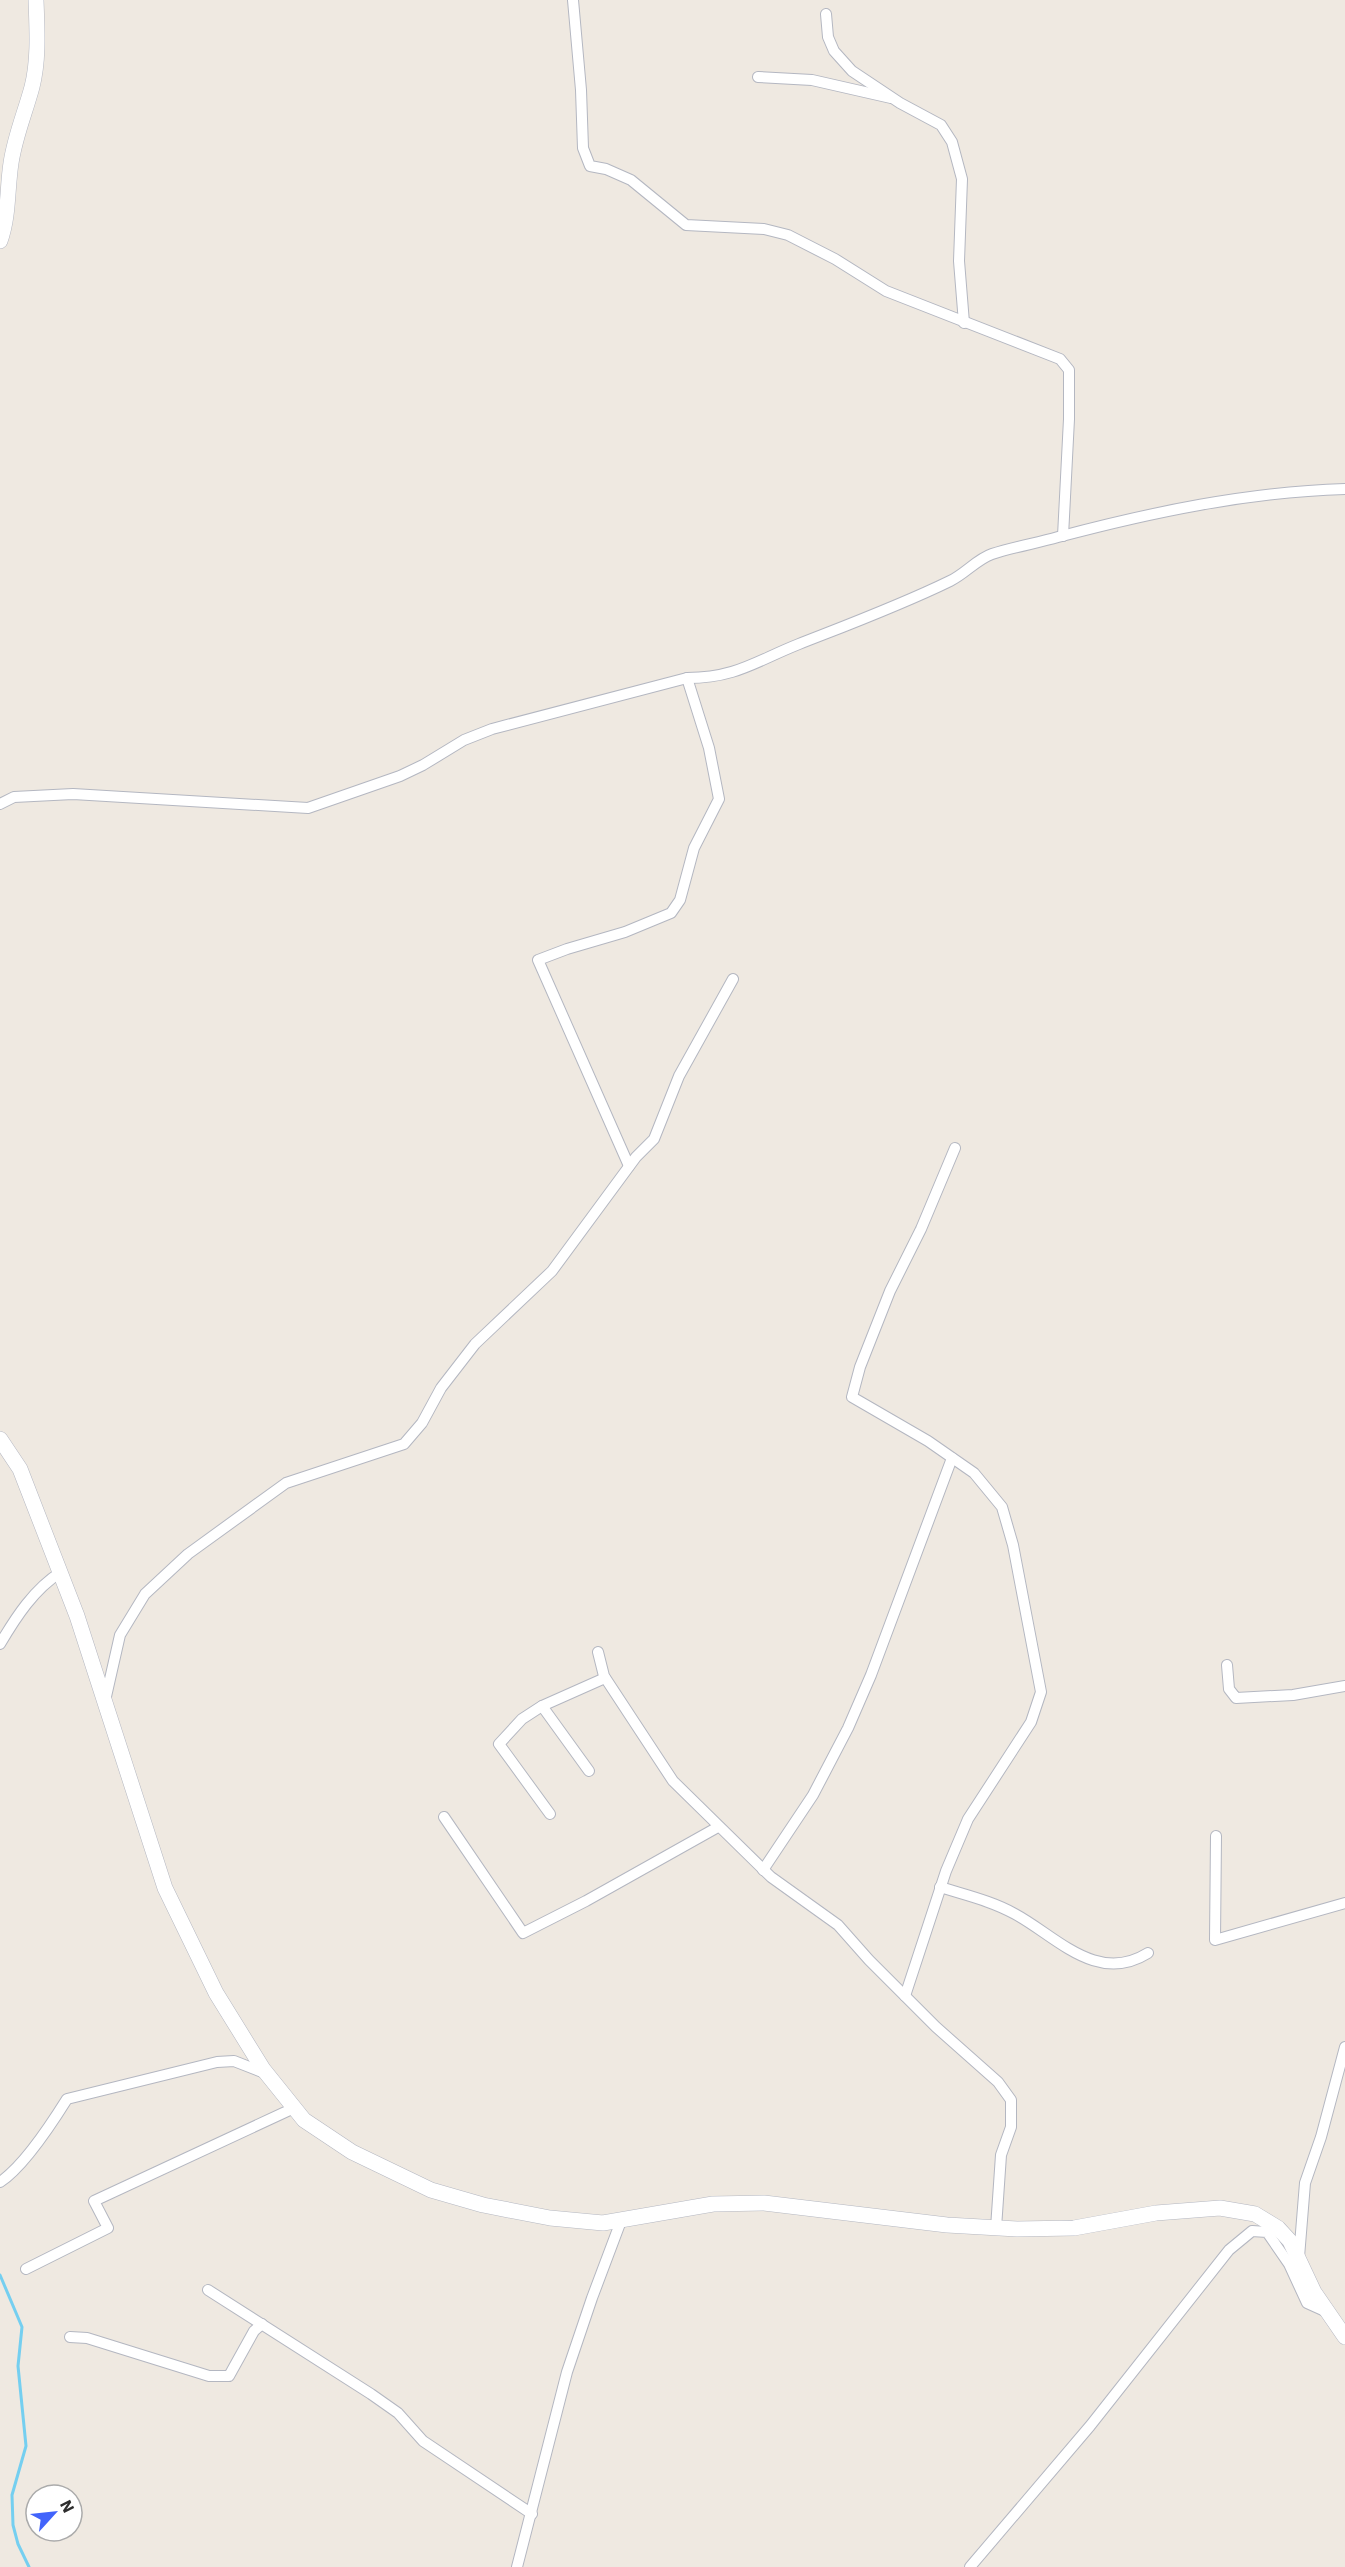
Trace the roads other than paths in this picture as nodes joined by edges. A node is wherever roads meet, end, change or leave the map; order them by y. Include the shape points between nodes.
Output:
1 (36, 0) edge
2 (573, 0) edge
3 (826, 14) dead end
4 (758, 77) dead end
5 (894, 98) junction
6 (0, 241) edge
7 (964, 323) junction
8 (1345, 489) edge
9 (1063, 536) junction
10 (687, 678) junction
11 (0, 804) edge
12 (733, 979) dead end
13 (955, 1148) dead end
14 (629, 1166) junction
15 (0, 1439) edge
16 (952, 1458) junction
17 (61, 1572) junction
18 (0, 1644) edge
19 (598, 1652) dead end
20 (1227, 1665) dead end
21 (605, 1678) junction
22 (1345, 1686) edge
23 (105, 1701) junction
24 (542, 1706) junction
25 (590, 1771) dead end
26 (550, 1814) dead end
27 (444, 1817) dead end
28 (718, 1827) junction
29 (1216, 1836) dead end
30 (763, 1870) junction
31 (940, 1887) junction
32 (1345, 1903) edge
33 (1148, 1953) dead end
34 (905, 1996) junction
35 (1345, 2047) edge
36 (267, 2074) junction
37 (294, 2108) junction
38 (0, 2182) edge
39 (621, 2221) junction
40 (996, 2228) junction
41 (1299, 2257) junction
42 (26, 2269) dead end
43 (208, 2290) dead end
44 (1328, 2312) junction
45 (262, 2324) junction
46 (69, 2337) dead end
47 (1345, 2337) edge
48 (532, 2514) junction
49 (517, 2567) edge
50 (970, 2567) edge

1 - 6 main road via 38,52 11,164
2 - 7 street via 582,148 590,166 631,180 686,225 764,229 788,235 886,291
3 - 5 street via 834,51 852,71
4 - 5 street via 812,80
5 - 7 street via 941,125 952,142 962,179 959,261
7 - 9 street via 1060,359 1069,370
8 - 9 street via 1203,504
9 - 10 street via 990,555 954,580 740,671
10 - 11 street via 492,729 400,776 308,808 73,794 14,797
10 - 14 street via 712,760 719,799 694,848 680,900 671,913 538,960
12 - 14 street via 680,1076 654,1139
13 - 16 street via 890,1292 860,1366 852,1397
14 - 23 street via 552,1271 475,1344 404,1444 286,1483 188,1554 145,1594 120,1635
15 - 17 main road via 21,1469
16 - 30 street via 848,1728 813,1795
16 - 31 street via 974,1473 1002,1507 1041,1692 1031,1722 968,1819
17 - 18 street via 43,1585
17 - 23 main road
19 - 21 street
20 - 22 street via 1229,1689 1236,1698 1293,1695
21 - 24 street
21 - 28 street via 674,1781
23 - 36 main road via 165,1888 216,1993
24 - 25 street
24 - 26 street via 522,1719 499,1744
27 - 28 street via 523,1933
28 - 30 street
29 - 32 street via 1215,1940
30 - 34 street via 838,1924
31 - 33 street via 1015,1914 1067,1950 1088,1958 1122,1964
31 - 34 street
34 - 40 street via 998,2082 1011,2100 1011,2127 1001,2155
35 - 41 street via 1305,2183
36 - 37 main road
36 - 38 street via 226,2061 67,2099 56,2118
37 - 39 main road via 304,2120 352,2152 431,2190 550,2218
37 - 42 street via 94,2201 108,2228
39 - 40 main road via 713,2204 764,2203
39 - 48 street via 567,2372
40 - 41 main road via 1074,2228 1156,2213 1220,2208 1256,2214 1278,2228
41 - 44 main road via 1314,2292
43 - 45 street
44 - 47 main road
44 - 50 street via 1307,2303 1267,2232 1252,2231 1229,2250 1090,2426
45 - 46 street via 254,2331 229,2376 223,2377 87,2338
45 - 48 street via 398,2413 423,2441
48 - 49 street

